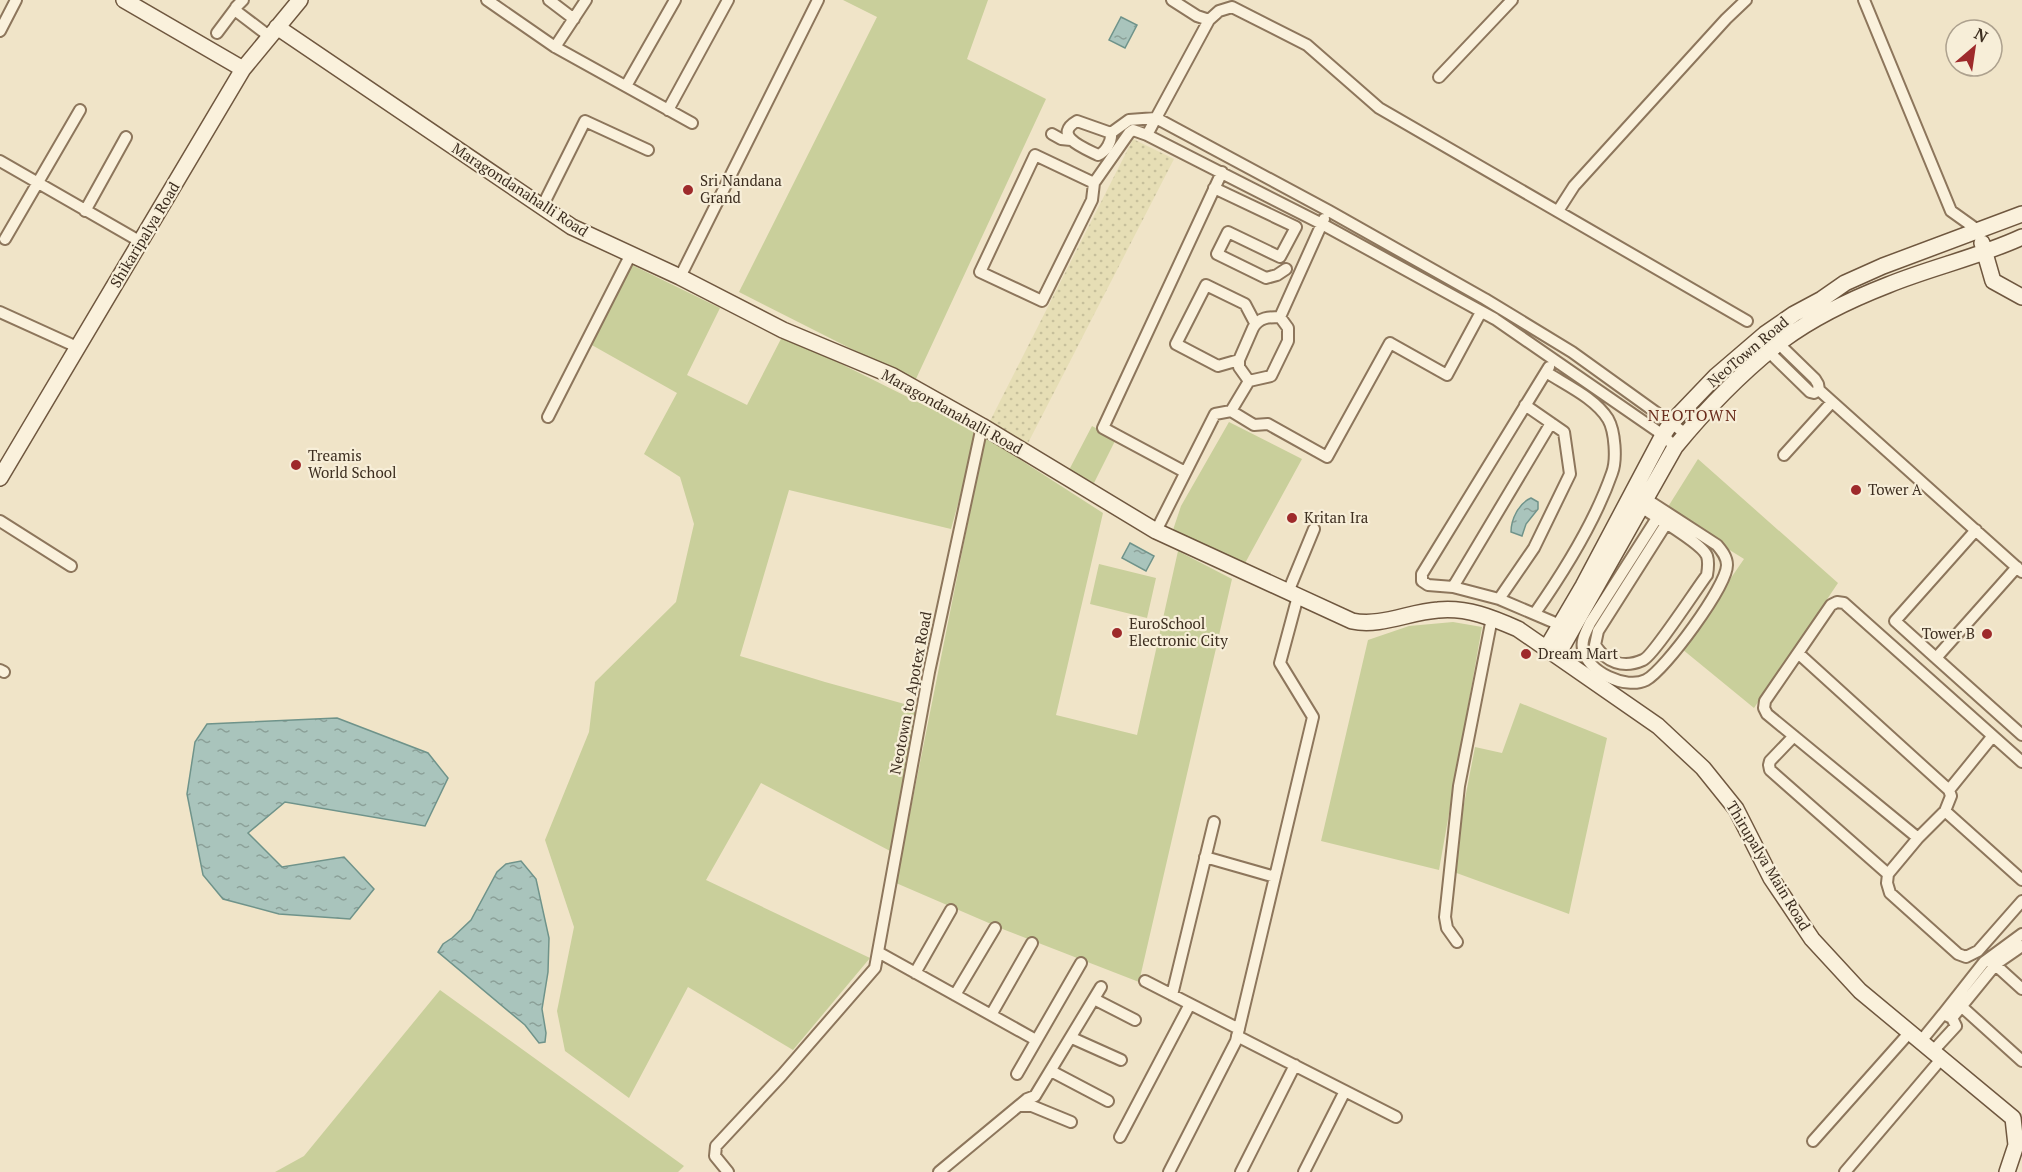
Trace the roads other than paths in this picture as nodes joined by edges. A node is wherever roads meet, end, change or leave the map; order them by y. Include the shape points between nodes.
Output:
1 (16, 0) edge
2 (124, 0) edge
3 (243, 0) edge
4 (300, 0) edge
5 (549, 0) edge
6 (586, 0) edge
7 (675, 0) edge
8 (728, 0) edge
9 (818, 0) edge
10 (1172, 0) edge
11 (1512, 0) edge
12 (1746, 0) edge
13 (1864, 0) edge
14 (489, 1) edge
15 (235, 9) junction
16 (574, 19) junction
17 (1209, 20) junction
18 (0, 31) edge
19 (273, 31) junction
20 (217, 33) dead end
21 (555, 47) junction
22 (243, 69) junction
23 (1439, 77) dead end
24 (626, 86) junction
25 (80, 110) dead end
26 (668, 110) junction
27 (1156, 118) junction
28 (692, 123) dead end
29 (1112, 133) junction
30 (1052, 134) dead end
31 (1147, 135) junction
32 (126, 137) dead end
33 (1071, 140) junction
34 (648, 150) dead end
35 (0, 161) edge
36 (1222, 172) junction
37 (39, 182) junction
38 (1094, 183) junction
39 (1214, 188) junction
40 (542, 207) junction
41 (85, 211) junction
42 (1329, 211) junction
43 (1558, 211) junction
44 (2022, 214) edge
45 (1322, 224) junction
46 (1979, 231) junction
47 (2022, 237) edge
48 (5, 238) dead end
49 (141, 242) junction
50 (1983, 251) junction
51 (631, 254) junction
52 (1280, 257) junction
53 (1286, 269) junction
54 (1299, 276) junction
55 (680, 277) junction
56 (2022, 297) edge
57 (0, 312) edge
58 (1481, 312) junction
59 (1280, 317) junction
60 (1746, 321) dead end
61 (1256, 324) junction
62 (77, 347) junction
63 (1774, 348) junction
64 (1239, 360) junction
65 (1550, 366) junction
66 (1249, 381) junction
67 (1832, 402) junction
68 (1525, 405) junction
69 (1231, 411) junction
70 (548, 417) dead end
71 (1551, 423) junction
72 (982, 426) junction
73 (1667, 429) junction
74 (1686, 434) junction
75 (1676, 447) junction
76 (1784, 455) dead end
77 (1185, 472) junction
78 (0, 478) edge
79 (1644, 503) junction
80 (0, 521) edge
81 (1662, 521) junction
82 (1314, 529) dead end
83 (1976, 530) junction
84 (1156, 531) junction
85 (71, 566) dead end
86 (2020, 570) edge
87 (1453, 587) junction
88 (1293, 594) junction
89 (1499, 598) junction
90 (1535, 613) junction
91 (1492, 618) junction
92 (1555, 626) junction
93 (1552, 652) junction
94 (1798, 653) junction
95 (1936, 658) junction
96 (1794, 735) junction
97 (2022, 735) edge
98 (1992, 737) junction
99 (2022, 762) edge
100 (1949, 790) junction
101 (1945, 811) junction
102 (1214, 822) dead end
103 (1917, 837) junction
104 (1205, 857) junction
105 (1888, 873) junction
106 (1275, 877) junction
107 (2022, 880) edge
108 (2022, 901) edge
109 (951, 910) dead end
110 (995, 928) dead end
111 (2022, 934) edge
112 (1457, 942) dead end
113 (1032, 943) dead end
114 (2022, 946) edge
115 (1978, 951) junction
116 (878, 952) junction
117 (1992, 961) junction
118 (1081, 963) dead end
119 (915, 973) junction
120 (1145, 981) dead end
121 (1101, 987) dead end
122 (2022, 989) edge
123 (955, 995) junction
124 (1172, 995) junction
125 (1094, 999) junction
126 (1190, 1004) junction
127 (1961, 1006) junction
128 (991, 1016) junction
129 (1948, 1016) junction
130 (1135, 1020) dead end
131 (1238, 1032) junction
132 (1072, 1038) junction
133 (1036, 1040) junction
134 (1926, 1045) junction
135 (1121, 1060) dead end
136 (2022, 1061) edge
137 (1295, 1065) junction
138 (1051, 1071) junction
139 (1017, 1074) dead end
140 (1345, 1091) junction
141 (1108, 1101) dead end
142 (1020, 1106) junction
143 (1396, 1117) dead end
144 (1071, 1122) dead end
145 (1120, 1137) dead end
146 (1813, 1141) dead end
147 (728, 1172) edge
148 (939, 1172) edge
149 (1169, 1172) edge
150 (1241, 1172) edge
151 (1304, 1172) edge
152 (1845, 1172) edge
153 (2007, 1172) edge

1 - 18 street
2 - 22 street
3 - 15 street
4 - 19 street, Shikaripalya Road
5 - 16 street
6 - 16 street
7 - 24 street
8 - 26 street
9 - 55 street
10 - 17 street
11 - 23 street
12 - 43 street via 1574,186
13 - 46 street via 1951,211
14 - 21 street
15 - 19 street
15 - 20 street
16 - 21 street
17 - 27 street
17 - 43 street via 1219,11 1233,7 1307,45 1379,108
19 - 22 street, Shikaripalya Road
19 - 40 street, Maragondanahalli Road
21 - 24 street
22 - 49 street, Shikaripalya Road
24 - 26 street
25 - 37 street
26 - 28 street
27 - 29 street via 1129,120
27 - 31 street
27 - 42 street
29 - 33 street via 1106,149 1098,155
29 - 33 street via 1077,122 1070,127
30 - 33 street
31 - 36 street
31 - 38 street via 1132,130
32 - 41 street
34 - 40 street via 585,121
35 - 37 street
36 - 39 street
36 - 45 street
37 - 41 street
37 - 48 street
38 - 38 street via 1092,200 1042,301 980,272 1035,154
39 - 52 street via 1296,227
39 - 77 street via 1103,428
40 - 51 street, Maragondanahalli Road via 572,227
41 - 49 street
42 - 45 street
42 - 73 street via 1572,352
43 - 60 street
44 - 46 street, NeoTown Road
45 - 54 street
45 - 58 street
46 - 50 street
46 - 73 street, NeoTown Road via 1845,283 1794,314 1716,376
47 - 50 street, NeoTown Road
49 - 62 street, Shikaripalya Road
50 - 56 street via 1993,280
50 - 63 street, NeoTown Road via 1888,284 1824,314
51 - 55 street, Maragondanahalli Road
51 - 70 street
52 - 53 street
52 - 53 street via 1228,232 1217,254 1266,278
53 - 54 street
54 - 59 street
55 - 72 street, Maragondanahalli Road via 783,330 892,376
57 - 62 street
58 - 65 street
58 - 69 street via 1447,375 1390,343 1327,457 1268,424 1254,425
59 - 61 street via 1267,317
59 - 66 street via 1288,328 1288,341 1271,376
61 - 64 street
61 - 64 street via 1245,304 1206,285 1176,344 1218,366
62 - 78 street, Shikaripalya Road
63 - 67 street via 1815,379 1819,390
63 - 74 street, NeoTown Road via 1744,373
64 - 66 street via 1239,367
65 - 68 street
65 - 73 street
65 - 90 street via 1607,418 1614,432 1614,470 1573,553
66 - 69 street
67 - 76 street
67 - 83 street
68 - 71 street
68 - 87 street via 1422,574 1422,581 1428,585
69 - 77 street via 1215,414
71 - 87 street
71 - 89 street via 1564,432 1570,474 1534,548
72 - 84 street, Maragondanahalli Road
72 - 116 street, Neotown to Apotex Road via 929,672
73 - 74 street
73 - 75 street
73 - 92 street, NeoTown Road via 1583,586
74 - 75 street, NeoTown Road
75 - 79 street, NeoTown Road
77 - 84 street
79 - 81 street
79 - 81 street via 1717,545 1727,566 1724,581 1657,673 1631,684 1606,675 1591,663 1582,647 1583,638
79 - 93 street, NeoTown Road
80 - 85 street
81 - 81 street via 1704,550 1707,575 1644,660 1625,665 1609,661 1595,645 1598,631
82 - 88 street
83 - 86 street
83 - 95 street via 1895,621
84 - 88 street, Maragondanahalli Road
86 - 95 street
87 - 89 street
88 - 91 street, Maragondanahalli Road via 1367,624 1439,609 1464,610
88 - 106 street via 1280,663 1313,717
89 - 90 street
90 - 92 street
91 - 93 street, Maragondanahalli Road via 1518,629
91 - 112 street via 1459,786 1445,916 1447,928
92 - 93 street, NeoTown Road
93 - 134 street, Thirupalya Main Road via 1658,726 1703,768 1736,809 1771,878 1812,939 1860,991
94 - 96 street via 1764,708
94 - 98 street via 1831,605 1844,603
94 - 100 street
95 - 97 street
96 - 103 street
96 - 105 street via 1770,760 1770,770
98 - 99 street
98 - 100 street
100 - 101 street via 1951,796
101 - 103 street
101 - 107 street
102 - 104 street
103 - 105 street
104 - 106 street
104 - 124 street
105 - 115 street via 1890,893 1958,954 1966,957
106 - 131 street
108 - 115 street
109 - 119 street
110 - 123 street
111 - 117 street
113 - 128 street
114 - 117 street
115 - 117 street
116 - 119 street
116 - 147 street, Neotown to Apotex Road via 875,968 855,993 716,1146 715,1156
117 - 122 street
117 - 127 street
117 - 129 street
118 - 133 street
119 - 123 street
120 - 124 street
121 - 125 street
123 - 128 street
124 - 126 street
125 - 130 street
125 - 132 street
126 - 131 street
126 - 145 street
127 - 129 street
127 - 136 street
128 - 133 street
129 - 134 street
129 - 134 street via 1956,1026
131 - 137 street
131 - 149 street
132 - 135 street
132 - 138 street
133 - 139 street
134 - 146 street
134 - 152 street
134 - 153 street, Thirupalya Main Road via 2013,1118 2016,1145
137 - 140 street
137 - 150 street
138 - 141 street
138 - 142 street via 1035,1096
140 - 143 street
140 - 151 street
142 - 144 street via 1032,1106
142 - 148 street

